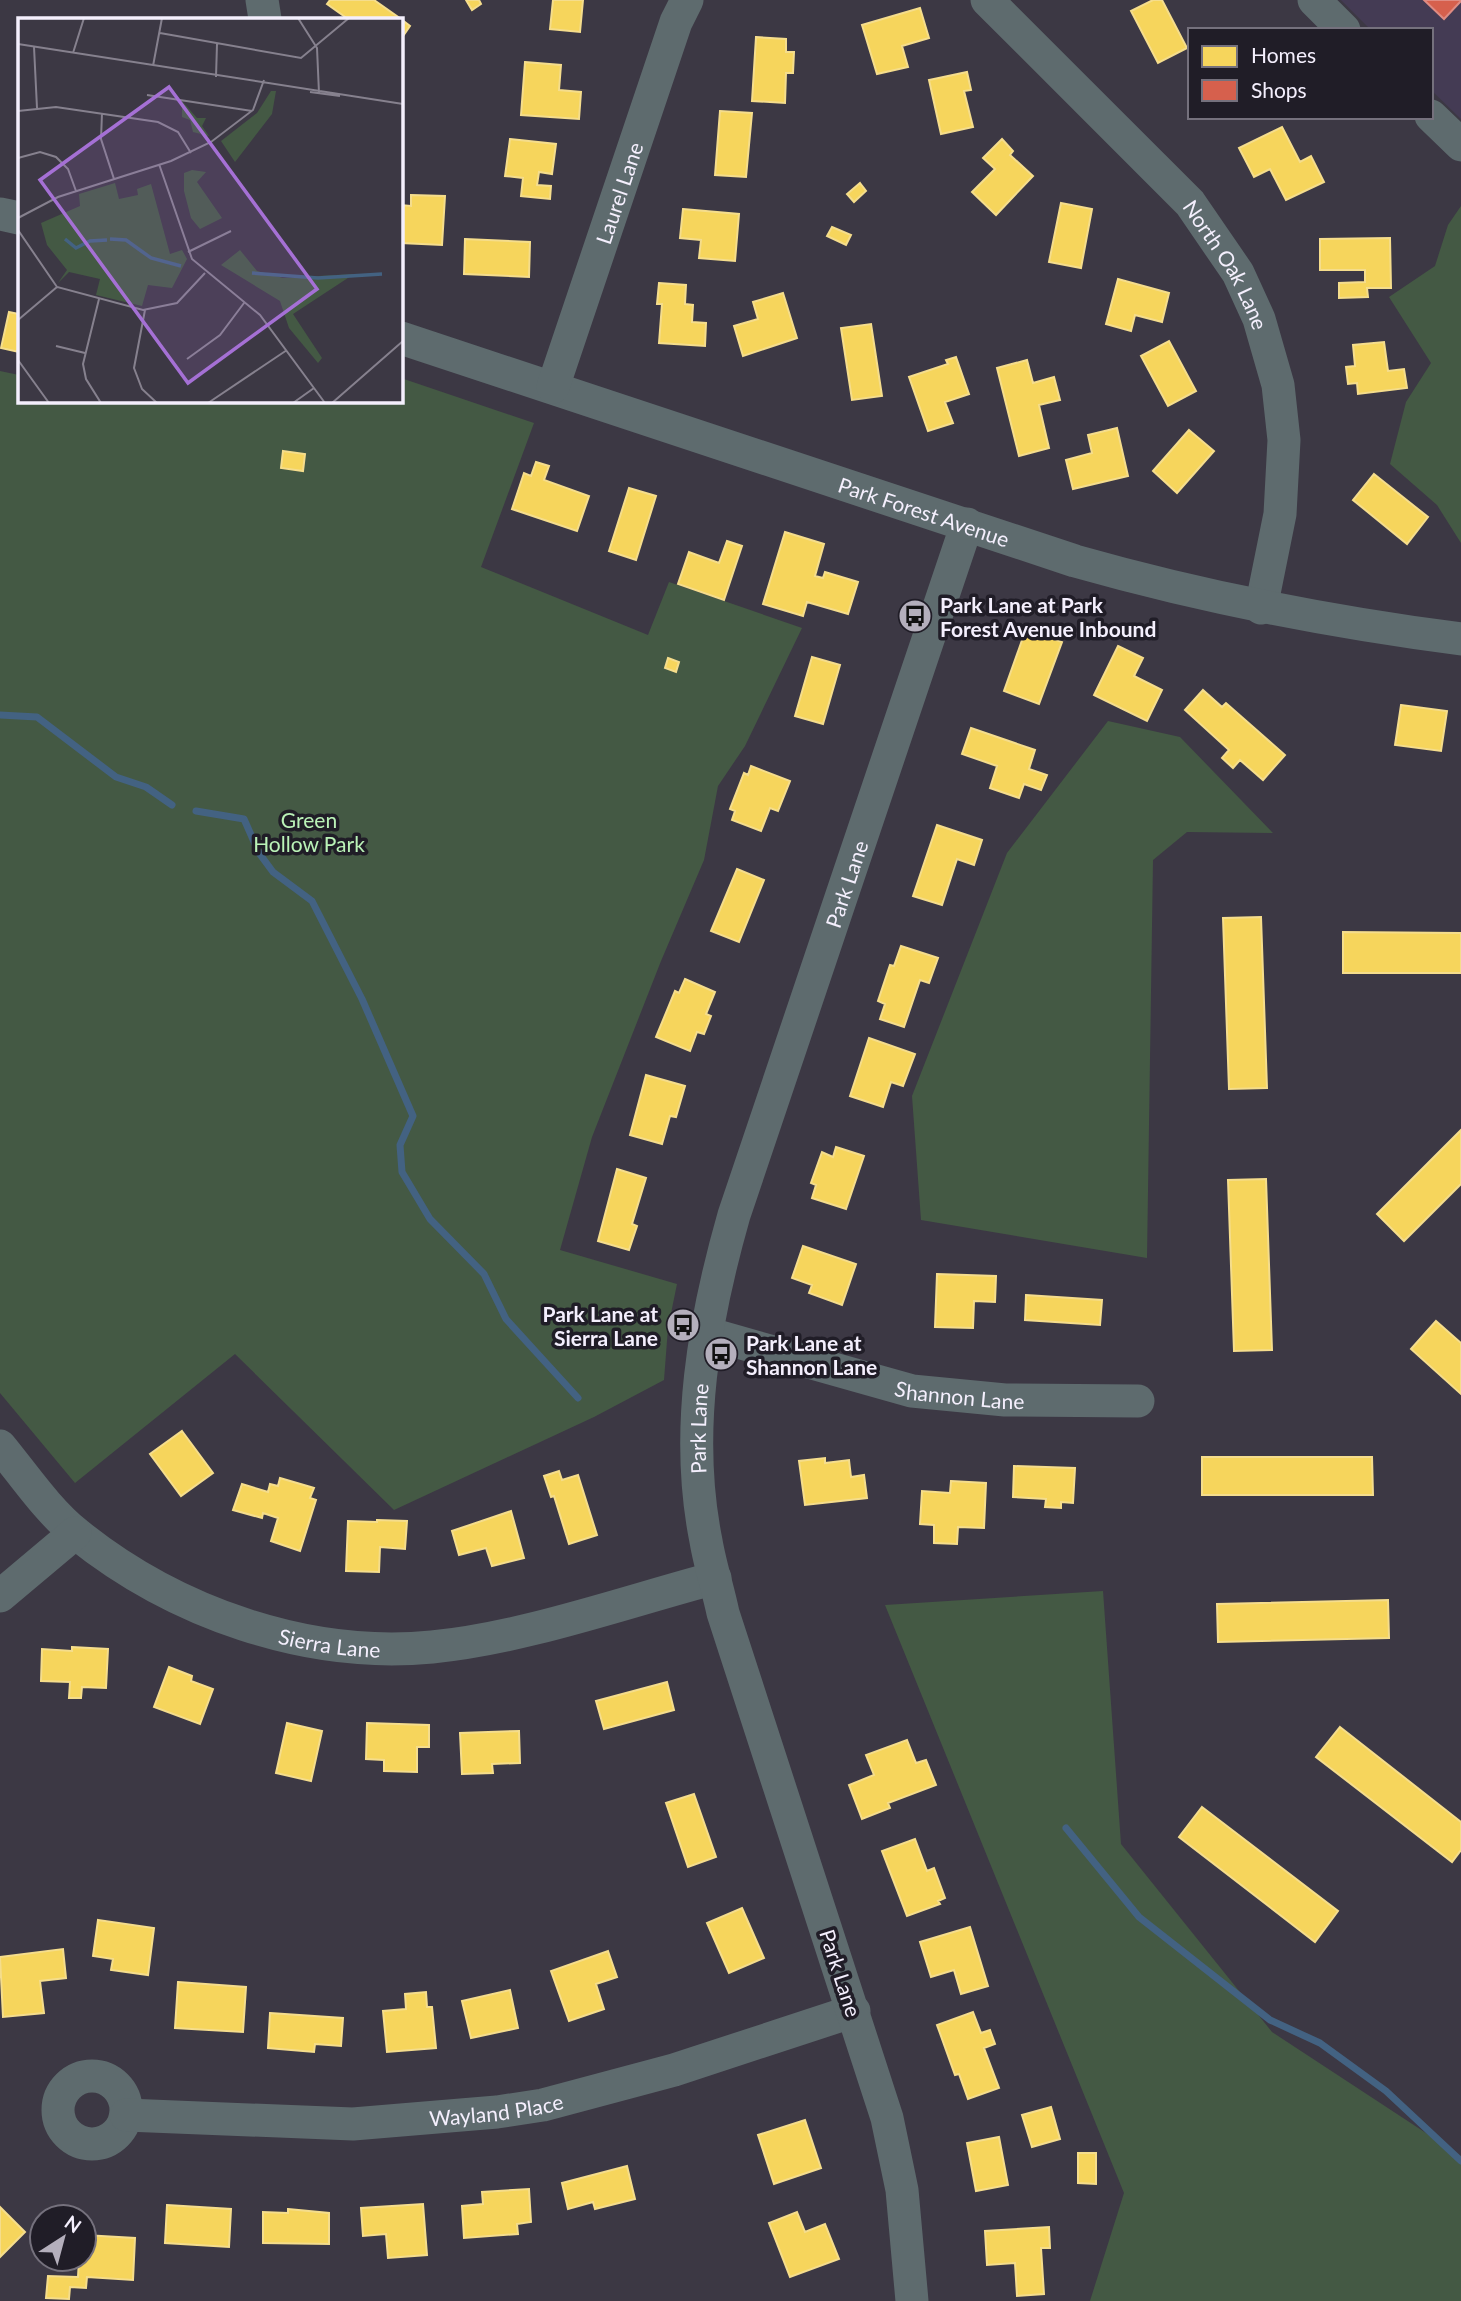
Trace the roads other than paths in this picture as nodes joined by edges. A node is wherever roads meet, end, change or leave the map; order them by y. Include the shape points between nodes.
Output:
1 (262, 0) edge
2 (687, 0) edge
3 (987, 0) edge
4 (1314, 0) edge
5 (265, 18) edge
6 (1342, 28) edge
7 (1433, 118) edge
8 (1461, 145) edge
9 (0, 214) edge
10 (18, 218) edge
11 (402, 338) edge
12 (552, 387) junction
13 (967, 524) junction
14 (1261, 608) junction
15 (1461, 639) edge
16 (706, 1333) junction
17 (1138, 1401) dead end
18 (0, 1446) edge
19 (75, 1533) junction
20 (715, 1578) junction
21 (0, 1596) edge
22 (853, 2011) junction
23 (126, 2115) dead end
24 (912, 2301) edge

1 - 5 street
2 - 12 street, Laurel Lane via 671,35
3 - 14 street, North Oak Lane via 1190,204 1238,273 1259,319 1278,385 1284,440 1280,514
4 - 6 street
7 - 8 street
9 - 10 street
11 - 12 street, Park Forest Avenue
12 - 13 street, Park Forest Avenue
13 - 14 street, Park Forest Avenue via 1087,564
13 - 16 street, Park Lane via 734,1215 713,1288
14 - 15 street, Park Forest Avenue
16 - 17 street, Shannon Lane via 912,1391 1005,1400
16 - 20 street, Park Lane via 698,1399 698,1479
18 - 19 street, Sierra Lane
19 - 20 street, Sierra Lane via 118,1564 186,1601 295,1639 348,1647 431,1647 497,1637
19 - 21 street
20 - 22 street, Park Lane
22 - 23 street, Wayland Place via 674,2070 543,2105 497,2112 353,2124
22 - 24 street, Park Lane via 887,2118 902,2190

